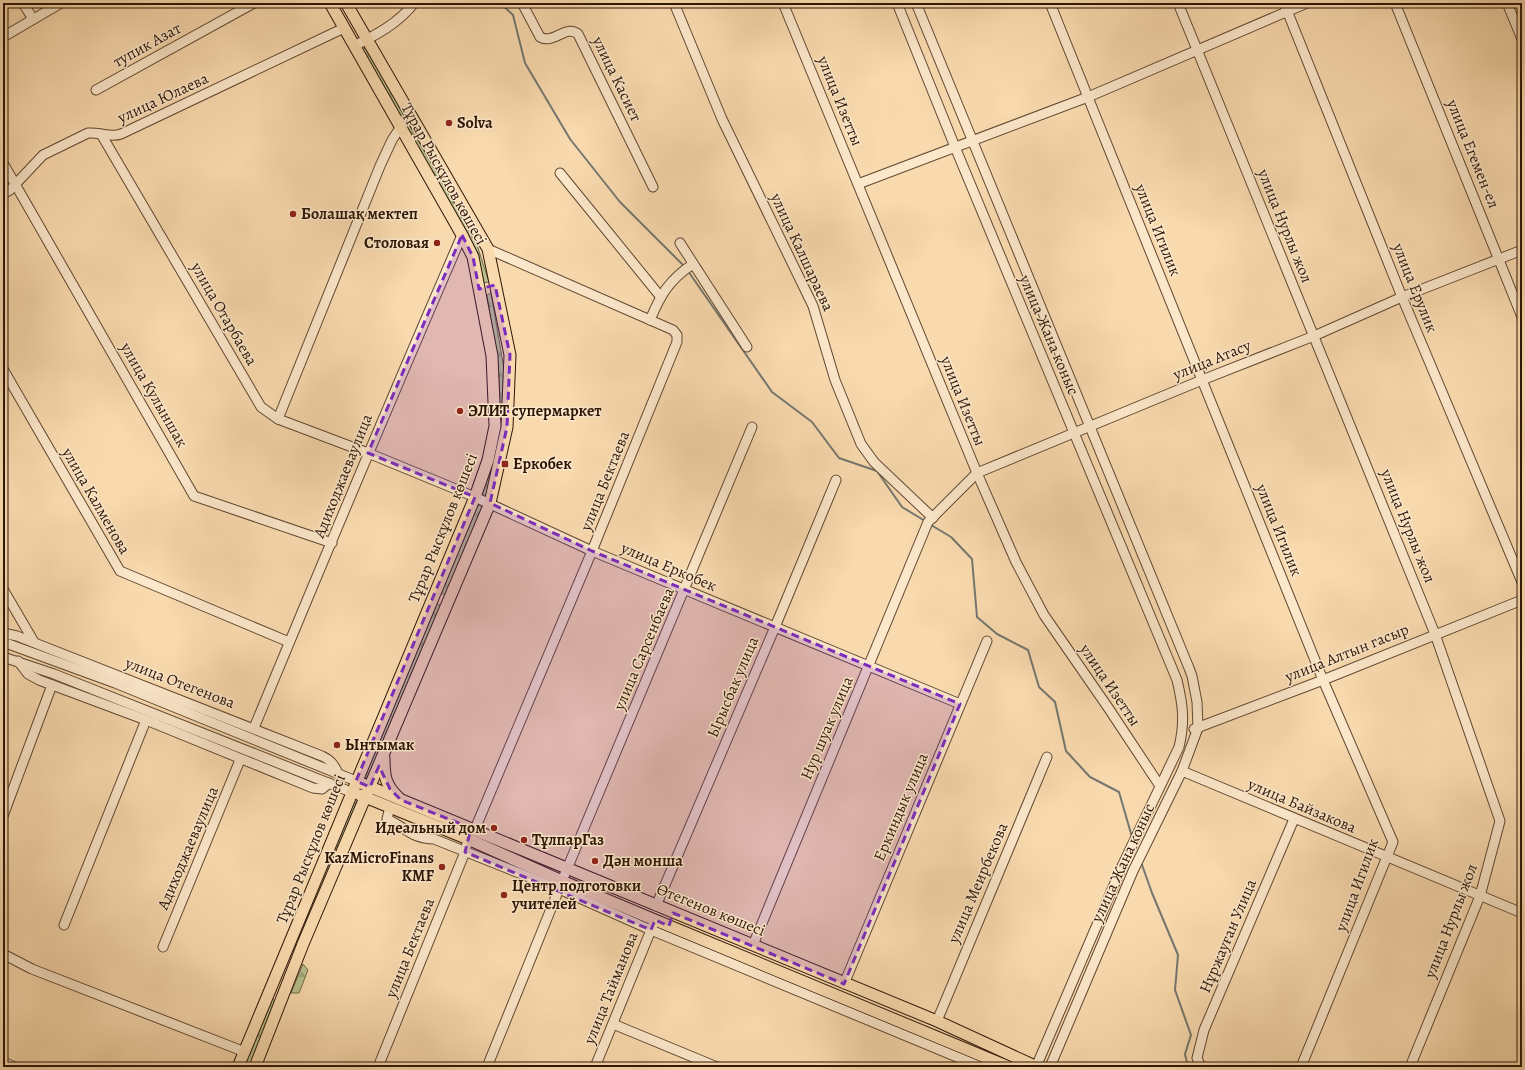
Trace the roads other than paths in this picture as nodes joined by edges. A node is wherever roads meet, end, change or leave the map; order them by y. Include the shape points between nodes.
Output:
1 (23, 3) edge
2 (60, 3) edge
3 (254, 3) edge
4 (330, 3) edge
5 (346, 3) edge
6 (414, 3) edge
7 (522, 3) edge
8 (674, 3) edge
9 (783, 3) edge
10 (897, 3) edge
11 (916, 3) edge
12 (1050, 3) edge
13 (1178, 3) edge
14 (1307, 3) edge
15 (1395, 3) edge
16 (1507, 3) edge
17 (1286, 7) edge
18 (33, 19) junction
19 (344, 28) junction
20 (3, 37) edge
21 (367, 39) junction
22 (1522, 39) edge
23 (354, 46) junction
24 (1197, 49) junction
25 (96, 90) dead end
26 (1088, 97) junction
27 (400, 128) junction
28 (101, 134) junction
29 (971, 141) junction
30 (955, 147) junction
31 (3, 163) edge
32 (560, 172) dead end
33 (15, 183) junction
34 (858, 184) junction
35 (653, 187) dead end
36 (3, 194) edge
37 (462, 235) junction
38 (680, 243) dead end
39 (488, 249) junction
40 (1522, 250) edge
41 (1499, 260) junction
42 (693, 264) junction
43 (495, 285) junction
44 (479, 289) junction
45 (660, 296) junction
46 (1402, 297) junction
47 (1522, 317) edge
48 (650, 320) junction
49 (1314, 336) junction
50 (747, 347) dead end
51 (3, 369) edge
52 (1202, 380) junction
53 (278, 419) junction
54 (1090, 426) junction
55 (752, 427) dead end
56 (1074, 433) junction
57 (368, 453) junction
58 (977, 473) junction
59 (836, 480) dead end
60 (475, 497) junction
61 (490, 503) junction
62 (930, 520) junction
63 (332, 543) junction
64 (592, 551) junction
65 (1522, 582) edge
66 (3, 589) edge
67 (685, 589) junction
68 (434, 595) junction
69 (1522, 600) edge
70 (449, 601) junction
71 (775, 627) junction
72 (3, 633) edge
73 (1436, 634) junction
74 (986, 641) dead end
75 (3, 642) edge
76 (34, 642) junction
77 (289, 642) junction
78 (3, 657) edge
79 (18, 661) junction
80 (869, 666) junction
81 (1188, 668) junction
82 (1176, 677) junction
83 (1323, 680) junction
84 (52, 685) junction
85 (960, 704) junction
86 (146, 720) junction
87 (254, 728) junction
88 (1198, 728) junction
89 (1183, 732) junction
90 (384, 754) junction
91 (1047, 757) dead end
92 (240, 760) junction
93 (1182, 771) junction
94 (338, 773) junction
95 (356, 781) junction
96 (330, 783) junction
97 (1160, 786) junction
98 (352, 792) junction
99 (368, 792) junction
100 (401, 800) junction
101 (390, 807) junction
102 (3, 816) edge
103 (1294, 819) junction
104 (475, 829) junction
105 (468, 839) junction
106 (465, 852) junction
107 (1387, 858) junction
108 (568, 868) junction
109 (560, 885) junction
110 (1480, 896) junction
111 (656, 906) junction
112 (673, 913) junction
113 (1522, 913) edge
114 (653, 925) junction
115 (64, 926) dead end
116 (669, 926) junction
117 (291, 939) junction
118 (303, 944) junction
119 (753, 945) junction
120 (163, 947) dead end
121 (3, 954) edge
122 (844, 984) junction
123 (270, 991) junction
124 (283, 995) junction
125 (937, 1021) junction
126 (613, 1024) junction
127 (245, 1052) junction
128 (3, 1062) edge
129 (15, 1067) edge
130 (238, 1067) edge
131 (255, 1067) edge
132 (378, 1067) edge
133 (487, 1067) edge
134 (595, 1067) edge
135 (717, 1067) edge
136 (981, 1067) edge
137 (1009, 1067) edge
138 (1037, 1067) edge
139 (1050, 1067) edge
140 (1201, 1067) edge
141 (1301, 1067) edge
142 (1410, 1067) edge

1 - 18 street
2 - 18 street
3 - 25 street, тупик Азат
4 - 19 main road, Тұрар Рыскұлов көшесі
5 - 21 main road, Тұрар Рыскұлов көшесі
6 - 21 street via 386,29
7 - 35 street, улица Касиет via 544,39 570,30 578,34
8 - 62 street, улица Калшараева via 722,119 813,306 835,380 861,444 874,462
9 - 34 street, улица Изетты
10 - 30 street, улица Жана коныс
11 - 29 street, улица Жана коныс
12 - 26 street, улица Игилик
13 - 24 street, улица Нурлы жол
14 - 17 street
15 - 41 street, улица Егемен-ел
16 - 22 street
17 - 24 street
17 - 46 street, улица Ерулик
18 - 20 street
19 - 23 main road, Тұрар Рыскұлов көшесі
19 - 28 street, улица Юлаева via 121,134
21 - 23 street
21 - 39 main road, Тұрар Рыскұлов көшесі
23 - 27 main road, Тұрар Рыскұлов көшесі
24 - 26 street
24 - 49 street, улица Нурлы жол
26 - 29 street
26 - 52 street, улица Игилик
27 - 37 main road, Тұрар Рыскұлов көшесі
27 - 53 street via 380,166
28 - 33 street, улица Юлаева via 88,134 43,155
28 - 53 street, улица Отарбаева via 261,408
29 - 30 street
29 - 54 street, улица Жана коныс
30 - 34 street
30 - 56 street, улица Жана коныс
31 - 33 street, улица Кулыншак
32 - 45 street
33 - 36 street, улица Юлаева
33 - 63 street, улица Кулыншак via 194,496
34 - 58 street, улица Изетты
37 - 44 main road, Тұрар Рыскұлов көшесі via 472,257
37 - 57 street, Адиходжаеваулица
38 - 42 street
39 - 43 main road, Тұрар Рыскұлов көшесі
39 - 48 street, улица Бектаева
40 - 41 street, улица Атасу
41 - 46 street, улица Атасу
41 - 47 street, улица Егемен-ел
42 - 45 street via 676,276
42 - 50 street
43 - 44 main road
43 - 61 main road, Тұрар Рыскұлов көшесі via 510,355 507,427
44 - 60 main road, Тұрар Рыскұлов көшесі via 492,352 495,426 488,460
45 - 48 street
46 - 49 street, улица Атасу
46 - 65 street, улица Ерулик
48 - 64 street, улица Бектаева via 673,330 677,335 677,342
49 - 52 street, улица Атасу
49 - 73 street, улица Нурлы жол
51 - 77 street, улица Калменова via 120,571
52 - 54 street, улица Атасу
52 - 83 street, улица Игилик
53 - 57 street, улица Отарбаева
54 - 56 street, улица Атасу
54 - 81 street, улица Жана коныс
55 - 67 street, улица Сарсенбаева
56 - 58 street, улица Атасу
56 - 82 street, улица Жана коныс
57 - 60 street, улица Еркобек
57 - 63 street, Адиходжаеваулица
58 - 62 street, улица Атасу
58 - 97 street, улица Изетты via 1016,562 1044,615
59 - 71 street, Ырысбак улица
60 - 61 street, улица Еркобек
60 - 68 main road, Тұрар Рыскұлов көшесі
61 - 64 street, улица Еркобек
61 - 70 main road, Тұрар Рыскұлов көшесі
62 - 80 street, Нур шуак улица
63 - 77 street, Адиходжаеваулица
64 - 67 street, улица Еркобек
64 - 104 street, улица Бектаева
66 - 76 street
67 - 71 street, улица Еркобек
67 - 108 street, улица Сарсенбаева
68 - 70 main road
68 - 95 main road, Тұрар Рыскұлов көшесі
69 - 73 street, улица Алтын гасыр
70 - 90 main road, Тұрар Рыскұлов көшесі
71 - 80 street, улица Еркобек
71 - 111 street, Ырысбак улица
72 - 76 street, улица Отегенова
73 - 83 street, улица Алтын гасыр
73 - 110 street, улица Нурлы жол via 1500,821
74 - 85 street, Еркиндык улица
75 - 94 street, улица Отегенова via 116,682
76 - 87 street, улица Отегенова
77 - 87 street, Адиходжаеваулица
78 - 79 street
79 - 84 street via 28,674
79 - 96 street
80 - 85 street, улица Еркобек
80 - 119 street, Нур шуак улица
81 - 82 street
81 - 88 street, улица Жана коныс via 1197,702
82 - 89 street, улица Жана коныс via 1183,706
83 - 88 street, улица Алтын гасыр
83 - 107 street, улица Игилик via 1393,842
84 - 86 street
84 - 102 street
85 - 122 street, Еркиндык улица
86 - 92 street
86 - 115 street
87 - 94 street, улица Отегенова via 330,759
88 - 89 street, улица Алтын гасыр
88 - 93 street, улица Жана коныс
89 - 97 street, улица Жана коныс via 1179,747
90 - 99 main road, Тұрар Рыскұлов көшесі
90 - 100 main road via 386,780 390,789
91 - 125 street, улица Меирбекова
92 - 96 street via 313,788 322,789
92 - 120 street, Адиходжаеваулица
93 - 103 street, улица Байзакова
93 - 139 street, улица Жана коныс via 1133,871
94 - 95 street, улица Отегенова
95 - 98 main road, Тұрар Рыскұлов көшесі
95 - 99 main road
96 - 98 street
97 - 138 street, улица Жана коныс via 1123,864
98 - 99 main road
98 - 117 main road, Тұрар Рыскұлов көшесі
99 - 100 main road, Өтегенов көшесі
99 - 101 main road, Өтегенов көшесі
99 - 118 main road, Тұрар Рыскұлов көшесі
100 - 104 main road, Өтегенов көшесі
101 - 105 main road, Өтегенов көшесі
101 - 106 street via 387,820 396,823 405,831 423,839 434,839
103 - 107 street, улица Байзакова
103 - 140 street, Нұржауған Улица via 1204,1030 1197,1058
104 - 108 main road, Өтегенов көшесі
105 - 106 street, улица Бектаева
105 - 109 main road, Өтегенов көшесі
106 - 109 street
106 - 132 street, улица Бектаева
107 - 110 street, улица Байзакова
107 - 141 street, улица Игилик
108 - 109 street, улица Сарсенбаева
108 - 111 main road, Өтегенов көшесі
109 - 114 main road, Өтегенов көшесі
109 - 133 street, улица Сарсенбаева
110 - 113 street, улица Байзакова
110 - 142 street, улица Нурлы жол
111 - 112 main road, Өтегенов көшесі
112 - 116 street
112 - 119 main road, Өтегенов көшесі
114 - 116 main road, Өтегенов көшесі
114 - 126 street, улица Тайманова
114 - 136 street
116 - 137 main road, Өтегенов көшесі
117 - 118 main road
117 - 123 main road, Тұрар Рыскұлов көшесі
118 - 124 main road, Тұрар Рыскұлов көшесі
119 - 122 main road, Өтегенов көшесі
121 - 127 street via 32,969
122 - 125 main road, Өтегенов көшесі
123 - 124 main road
123 - 127 main road, Тұрар Рыскұлов көшесі
124 - 131 main road, Тұрар Рыскұлов көшесі
125 - 138 main road, Өтегенов көшесі
126 - 134 street, улица Тайманова
126 - 135 street
127 - 130 main road, Тұрар Рыскұлов көшесі
128 - 129 street

